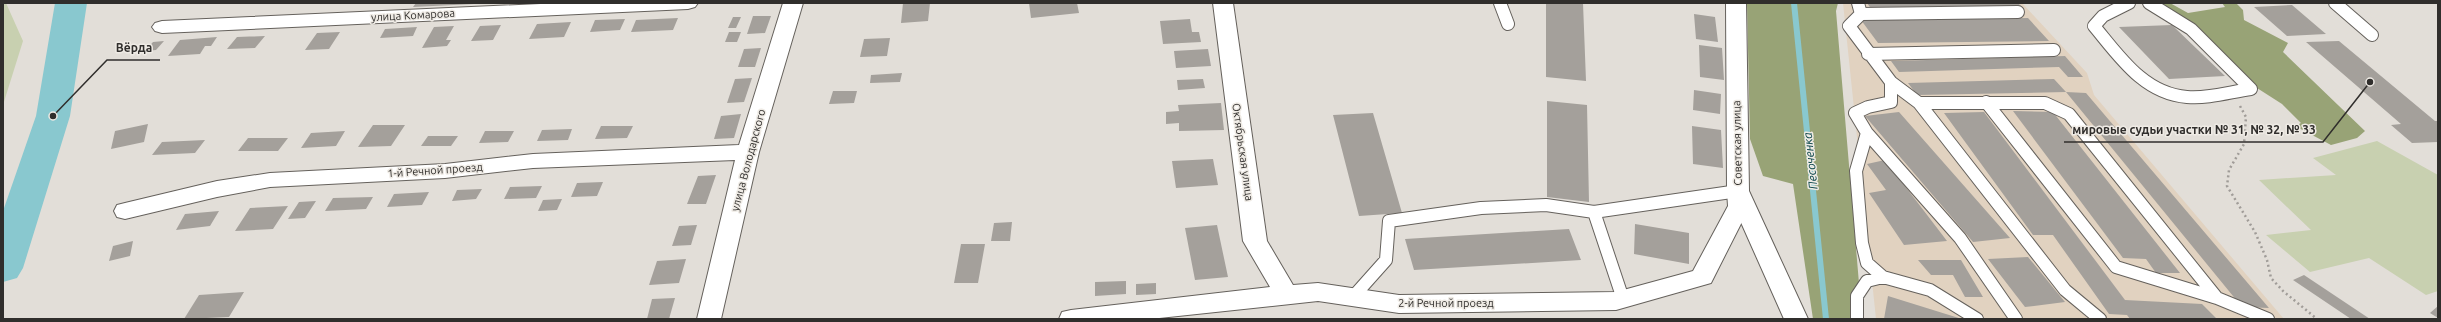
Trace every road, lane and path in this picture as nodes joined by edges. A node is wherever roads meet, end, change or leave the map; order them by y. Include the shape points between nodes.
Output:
1 (688, 3) edge
2 (793, 3) edge
3 (1223, 3) edge
4 (1500, 3) edge
5 (1736, 3) edge
6 (2129, 3) edge
7 (2150, 3) edge
8 (2335, 3) edge
9 (1859, 8) edge
10 (2018, 12) dead end
11 (1508, 24) dead end
12 (162, 27) dead end
13 (2372, 35) dead end
14 (2054, 50) dead end
15 (1868, 54) junction
16 (1891, 82) junction
17 (2232, 92) junction
18 (1986, 102) junction
19 (1919, 103) junction
20 (1867, 133) junction
21 (748, 152) junction
22 (1738, 192) junction
23 (126, 211) dead end
24 (1594, 212) junction
25 (1883, 277) junction
26 (1286, 294) junction
27 (1353, 297) junction
28 (2217, 298) junction
29 (1623, 299) junction
30 (709, 319) edge
31 (1071, 319) edge
32 (1796, 319) edge
33 (1857, 319) edge
34 (1978, 319) edge
35 (2016, 319) edge
36 (2100, 319) edge
37 (2268, 319) edge
38 (2317, 319) edge

1 - 12 street, улица Комарова
2 - 21 street, улица Володарского
3 - 26 street, Октябрьская улица via 1255,241
4 - 11 lane
5 - 22 street, Советская улица
6 - 17 lane via 2103,16 2094,26 2145,82 2167,94 2188,98
7 - 17 lane via 2191,29 2251,89
8 - 13 lane
9 - 10 lane
9 - 15 lane via 1849,26
14 - 15 lane
15 - 16 lane
16 - 19 lane
16 - 20 lane via 1891,102 1855,113
17 - 38 path via 2246,117 2244,144 2229,170 2227,186 2256,232 2271,278
18 - 19 lane
18 - 28 lane via 2116,267
18 - 28 lane via 2045,103 2069,114
19 - 36 lane via 2065,290
20 - 25 lane via 1856,171 1862,243 1867,264
20 - 35 lane via 1960,238
21 - 23 street, 1-й Речной проезд via 533,162 445,171 270,180 218,189
21 - 30 street, улица Володарского
22 - 24 lane
22 - 29 street, 2-й Речной проезд via 1739,206 1702,278
22 - 32 street, Советская улица
24 - 27 lane via 1546,205 1480,208 1389,221 1386,260
24 - 29 lane
25 - 33 lane via 1866,281 1857,296
25 - 34 lane via 1930,290
26 - 27 street, 2-й Речной проезд via 1318,292
26 - 31 street, 2-й Речной проезд
27 - 29 street, 2-й Речной проезд via 1399,304
28 - 37 lane

